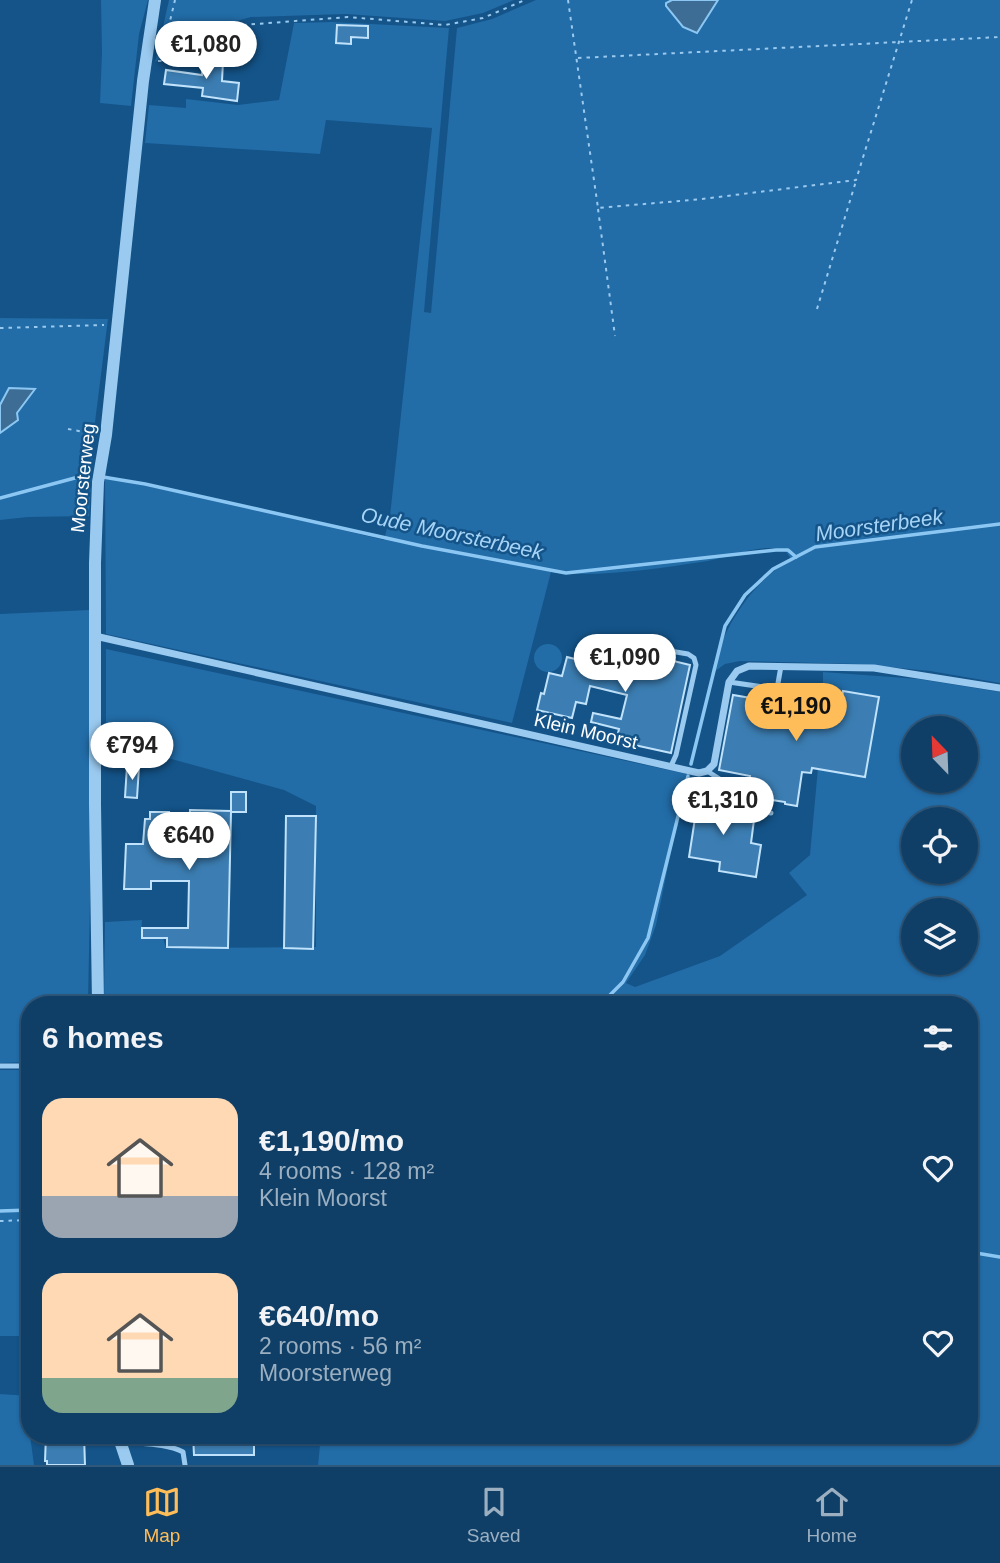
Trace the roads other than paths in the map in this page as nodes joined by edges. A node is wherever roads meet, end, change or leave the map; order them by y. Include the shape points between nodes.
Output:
1 (155, 0) edge
2 (96, 635) junction
3 (670, 651) dead end
4 (781, 666) junction
5 (729, 682) junction
6 (1000, 688) edge
7 (671, 766) junction
8 (707, 771) junction
9 (771, 813) dead end
10 (98, 996) edge
11 (0, 1066) edge
12 (21, 1066) edge
13 (121, 1444) edge
14 (142, 1444) edge
15 (168, 1444) edge
16 (168, 1444) edge
17 (128, 1465) edge
18 (185, 1465) edge

1 - 2 street, Moorsterweg via 98,482
2 - 7 street, Klein Moorst
2 - 10 street, Moorsterweg
3 - 7 lane via 688,654 696,665
4 - 5 street via 749,666 737,671
4 - 5 lane via 778,689
4 - 6 street via 883,669
5 - 8 street via 714,764
7 - 8 street, Klein Moorst
8 - 9 lane via 726,783 749,810
11 - 12 lane
13 - 17 street
14 - 15 lane
16 - 18 lane via 183,1452

